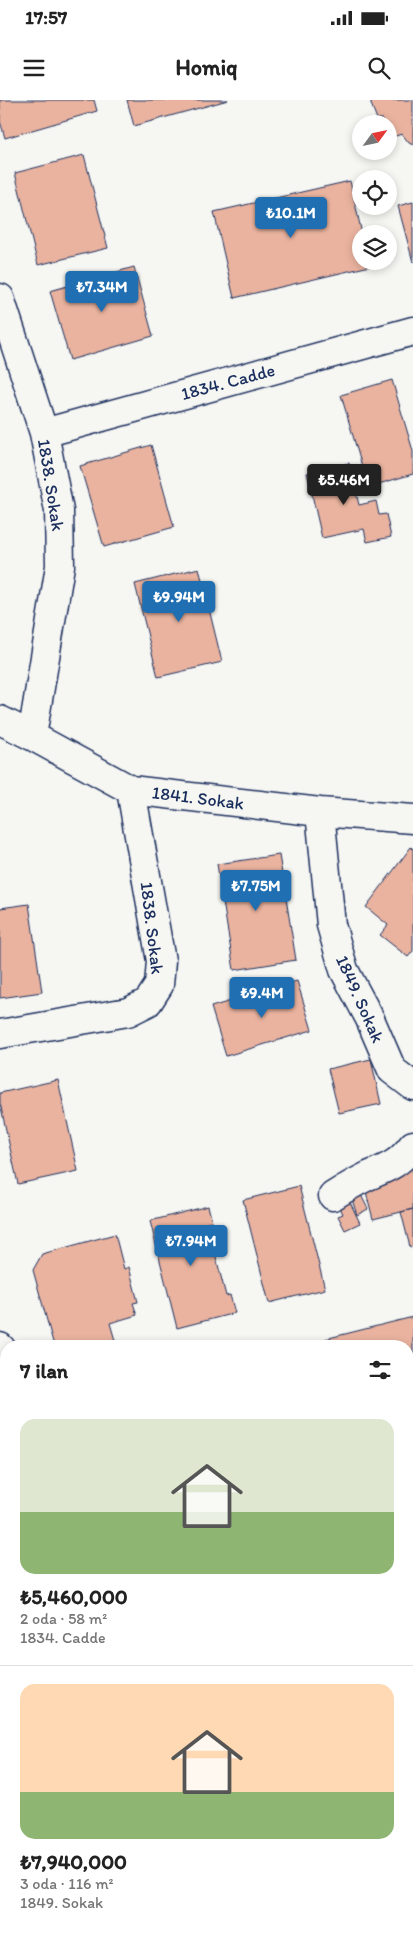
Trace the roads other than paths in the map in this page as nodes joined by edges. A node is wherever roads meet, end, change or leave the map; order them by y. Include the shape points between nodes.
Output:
1 (0, 298) edge
2 (413, 331) edge
3 (44, 433) junction
4 (0, 720) edge
5 (32, 736) junction
6 (131, 790) junction
7 (320, 812) junction
8 (413, 819) edge
9 (0, 1034) edge
10 (413, 1086) edge
11 (413, 1145) edge
12 (333, 1196) dead end

1 - 3 street, 1838. Sokak
2 - 3 street, 1834. Cadde
3 - 5 street, 1838. Sokak via 58,511 60,566
4 - 5 street, 1841. Sokak
5 - 6 street, 1841. Sokak
6 - 7 street, 1841. Sokak
6 - 9 street, 1838. Sokak via 161,961 160,985 148,1002 128,1012
7 - 8 street, 1841. Sokak
7 - 10 street, 1849. Sokak via 331,926 344,970 392,1070
11 - 12 street via 396,1164 351,1184

